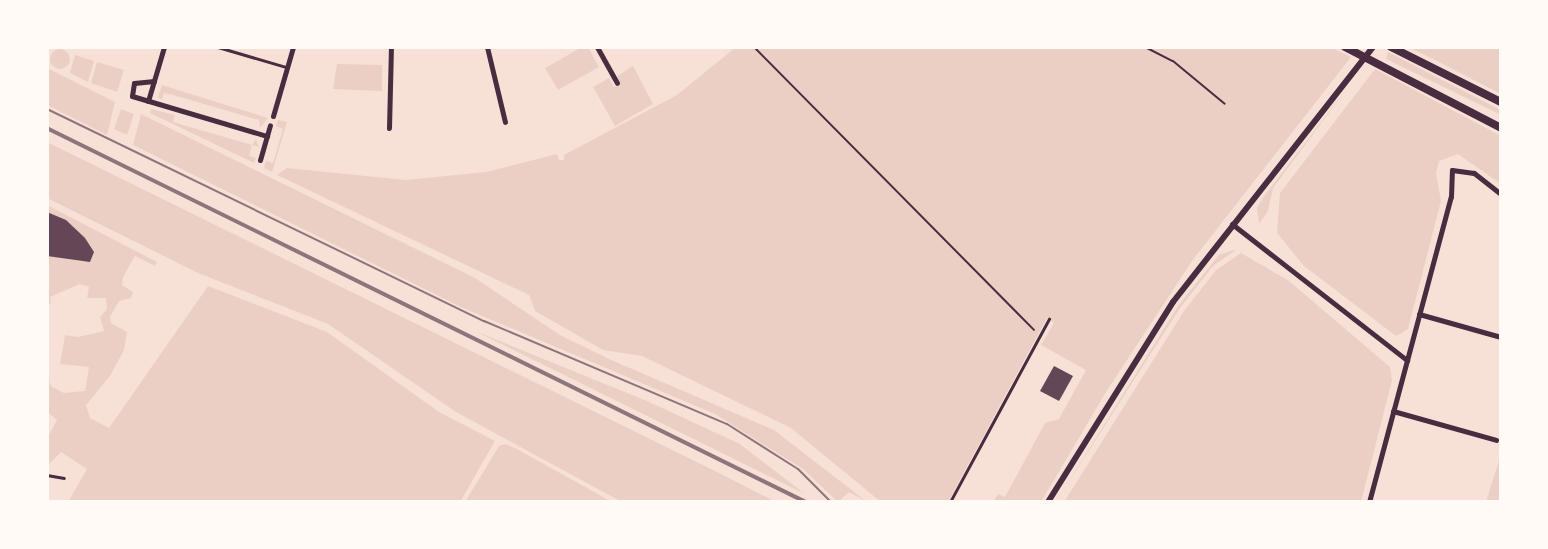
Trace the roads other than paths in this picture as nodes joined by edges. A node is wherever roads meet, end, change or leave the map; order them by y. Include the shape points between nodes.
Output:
1 (164, 47) edge
2 (218, 47) edge
3 (293, 47) edge
4 (391, 47) edge
5 (487, 47) edge
6 (597, 47) edge
7 (1345, 47) edge
8 (1373, 47) edge
9 (1391, 47) edge
10 (287, 68) junction
11 (154, 81) junction
12 (617, 83) dead end
13 (148, 101) junction
14 (1501, 102) edge
15 (273, 116) dead end
16 (505, 122) dead end
17 (270, 125) dead end
18 (389, 128) dead end
19 (1501, 128) edge
20 (267, 136) junction
21 (260, 160) dead end
22 (1501, 194) edge
23 (1232, 224) junction
24 (1419, 314) junction
25 (1049, 319) dead end
26 (1501, 337) edge
27 (1407, 360) junction
28 (1393, 411) junction
29 (1496, 440) dead end
30 (47, 475) edge
31 (64, 478) dead end
32 (950, 502) edge
33 (1048, 502) edge
34 (1369, 502) edge

1 - 11 street
2 - 10 lane
3 - 10 street
4 - 18 street
5 - 16 street
6 - 12 street
7 - 19 main road
8 - 23 street
9 - 14 main road
10 - 15 street
11 - 13 street
11 - 13 street via 137,82 130,88 135,99
13 - 20 street
17 - 20 street
20 - 21 street
22 - 24 street via 1474,173 1452,170 1451,197
23 - 27 street
23 - 33 street via 1144,345
24 - 26 street
24 - 27 street
25 - 32 lane
27 - 28 street
28 - 29 street
28 - 34 street
30 - 31 lane

